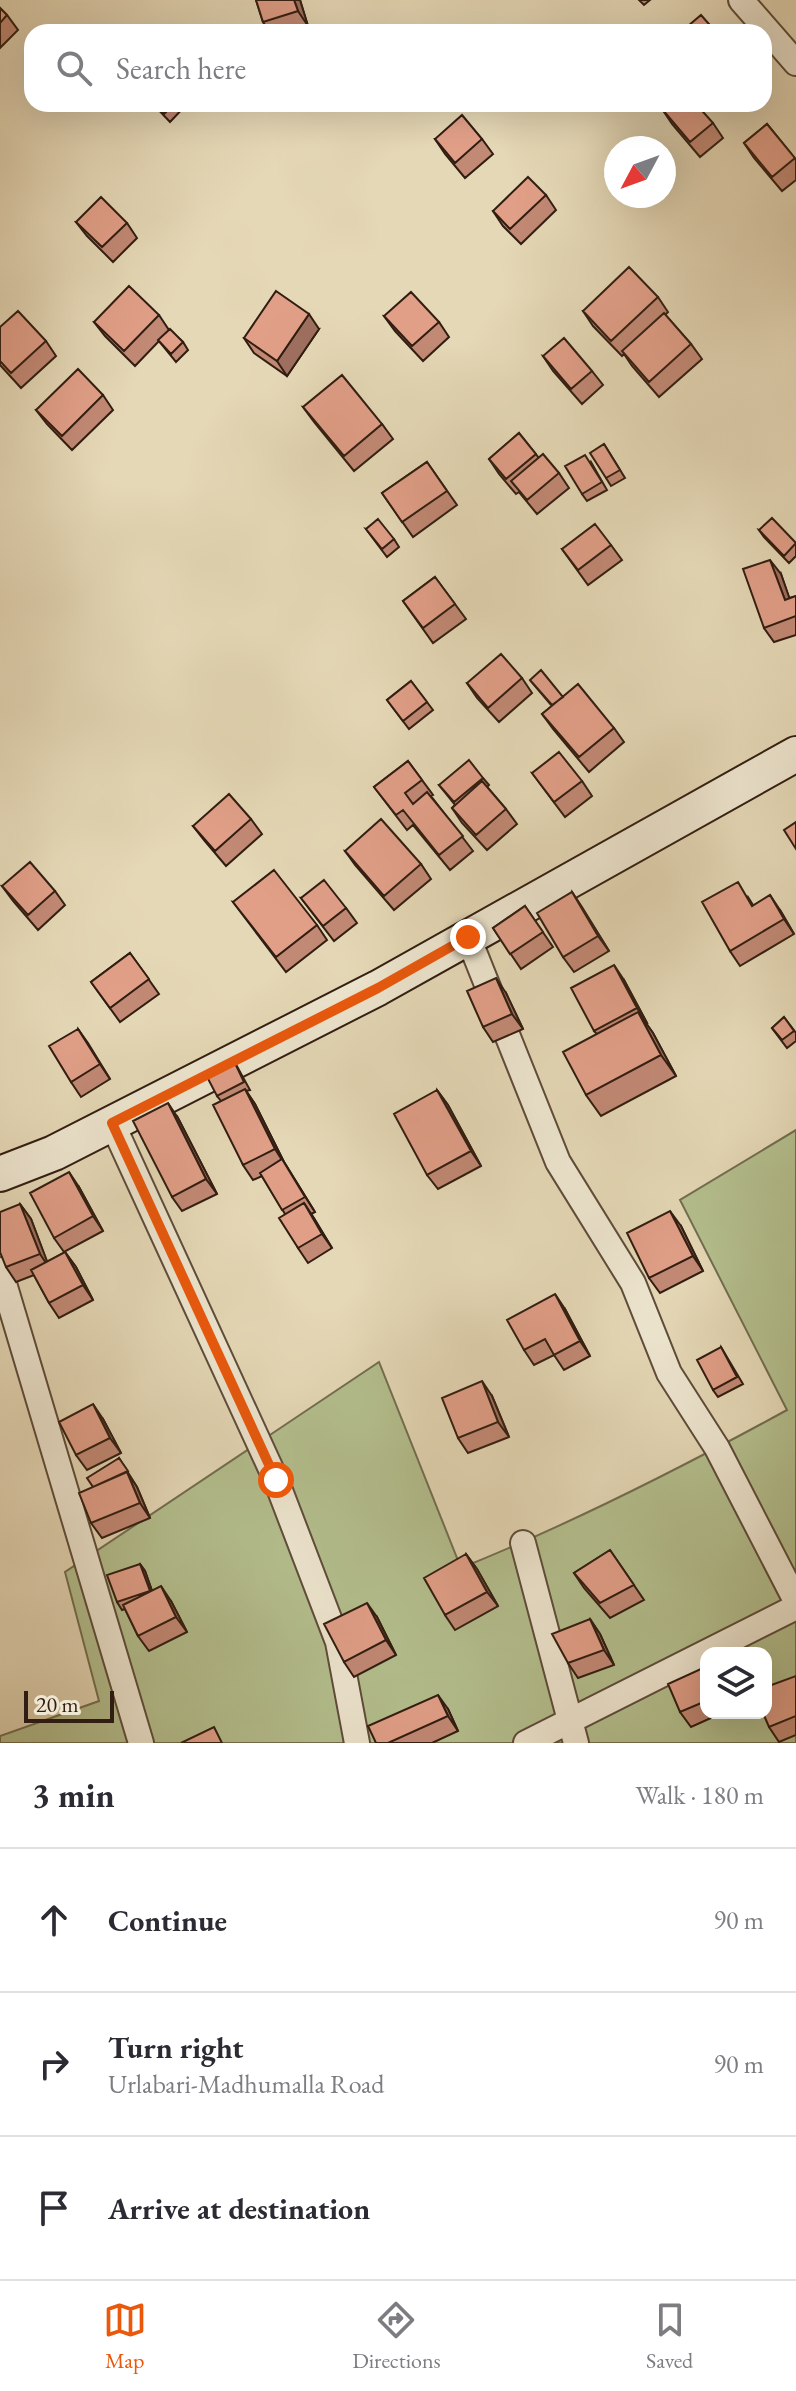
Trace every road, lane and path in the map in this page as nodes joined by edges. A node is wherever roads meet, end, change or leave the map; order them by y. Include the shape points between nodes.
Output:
1 (741, 0) edge
2 (762, 24) edge
3 (772, 36) edge
4 (796, 63) edge
5 (796, 754) edge
6 (468, 937) junction
7 (112, 1123) junction
8 (0, 1174) edge
9 (0, 1270) edge
10 (523, 1543) dead end
11 (796, 1604) edge
12 (573, 1732) edge
13 (141, 1743) edge
14 (357, 1743) edge
15 (526, 1743) edge

1 - 2 street
3 - 4 street
5 - 6 main road
6 - 7 main road
6 - 11 street via 558,1162 633,1283 669,1373 717,1448
7 - 8 main road
7 - 14 street via 276,1480 338,1642
9 - 13 street
10 - 12 street
11 - 12 street
12 - 15 street

